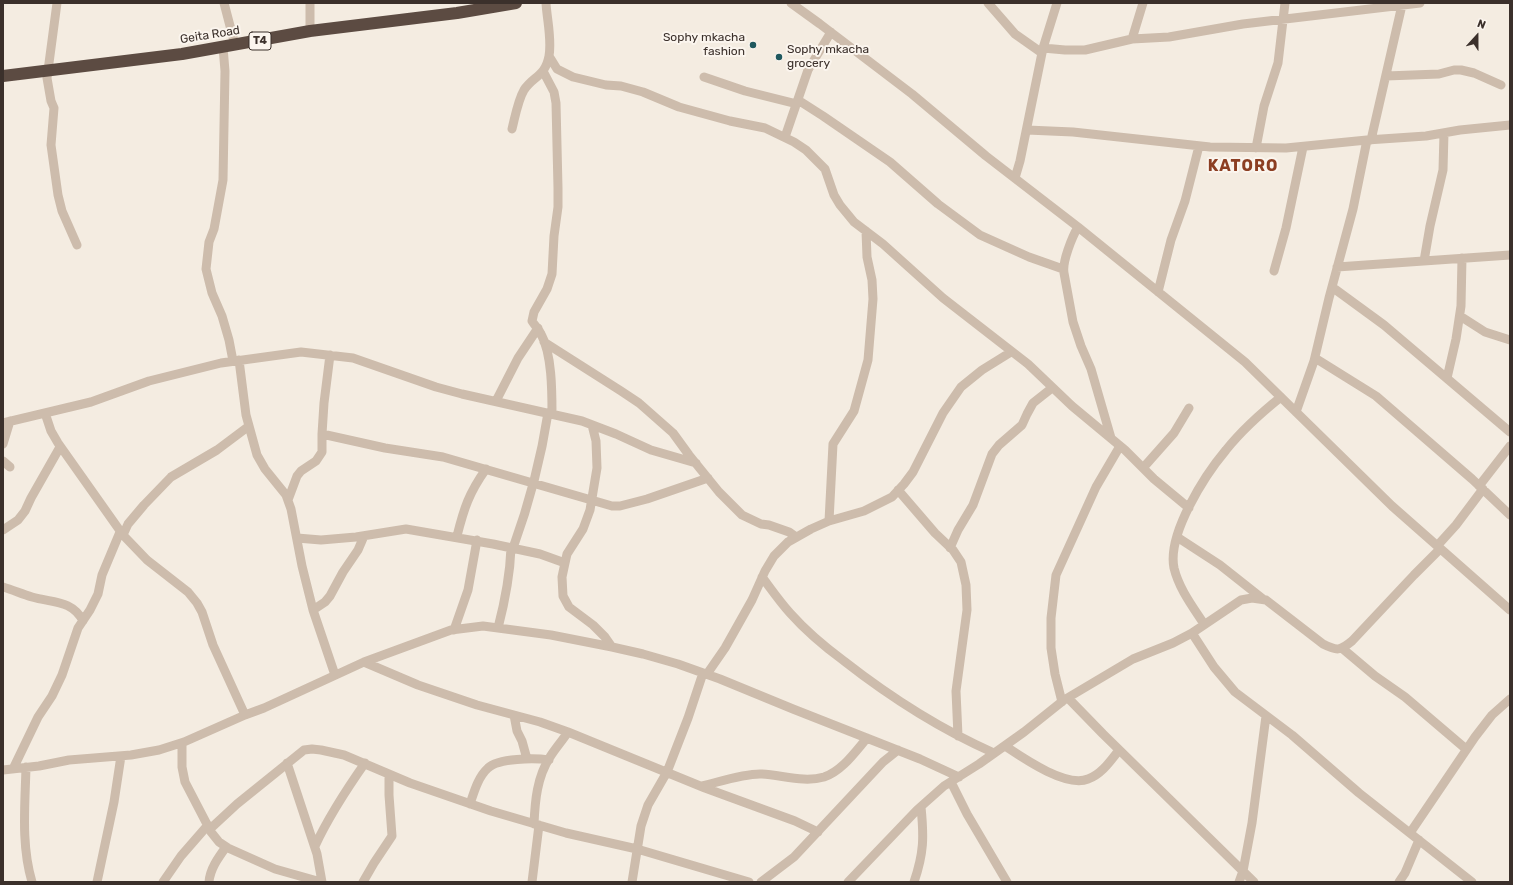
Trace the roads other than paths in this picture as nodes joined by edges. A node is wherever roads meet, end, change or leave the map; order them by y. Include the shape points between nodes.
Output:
1 (57, 3) edge
2 (224, 3) edge
3 (310, 3) edge
4 (516, 3) edge
5 (546, 3) edge
6 (791, 3) edge
7 (988, 3) edge
8 (1057, 3) edge
9 (1143, 3) edge
10 (1285, 3) edge
11 (1420, 3) edge
12 (1404, 4) edge
13 (1283, 20) junction
14 (310, 31) junction
15 (831, 32) junction
16 (1132, 39) junction
17 (229, 46) junction
18 (1043, 50) junction
19 (549, 56) junction
20 (48, 69) junction
21 (543, 71) junction
22 (3, 76) edge
23 (1386, 76) junction
24 (704, 77) dead end
25 (1501, 85) dead end
26 (797, 102) junction
27 (1510, 125) edge
28 (512, 129) dead end
29 (1026, 130) junction
30 (1444, 133) junction
31 (784, 137) junction
32 (1369, 140) junction
33 (1199, 146) junction
34 (1303, 146) junction
35 (1256, 148) junction
36 (1015, 178) junction
37 (1078, 227) junction
38 (866, 231) junction
39 (77, 246) dead end
40 (1510, 255) edge
41 (1462, 258) junction
42 (1424, 261) junction
43 (1337, 267) junction
44 (1063, 269) junction
45 (1274, 271) dead end
46 (1332, 286) junction
47 (1158, 292) junction
48 (1460, 316) junction
49 (538, 328) junction
50 (1510, 340) edge
51 (544, 342) junction
52 (1010, 352) junction
53 (330, 355) junction
54 (1315, 358) junction
55 (236, 361) junction
56 (1447, 378) junction
57 (1052, 388) junction
58 (1281, 397) junction
59 (496, 401) junction
60 (1189, 408) dead end
61 (1296, 412) junction
62 (45, 413) junction
63 (550, 413) junction
64 (6, 422) edge
65 (592, 425) junction
66 (249, 426) junction
67 (1510, 432) edge
68 (322, 434) junction
69 (1111, 439) junction
70 (3, 444) edge
71 (1120, 446) junction
72 (1510, 446) edge
73 (60, 447) junction
74 (696, 463) junction
75 (1142, 468) junction
76 (486, 469) junction
77 (708, 478) junction
78 (533, 482) junction
79 (1481, 488) junction
80 (898, 490) junction
81 (592, 499) junction
82 (288, 500) junction
83 (1189, 508) junction
84 (1510, 515) edge
85 (828, 521) junction
86 (3, 530) edge
87 (121, 533) junction
88 (364, 536) junction
89 (457, 536) junction
90 (796, 537) junction
91 (1177, 537) junction
92 (297, 538) junction
93 (477, 540) junction
94 (1439, 547) junction
95 (512, 548) junction
96 (950, 548) junction
97 (564, 563) junction
98 (762, 577) junction
99 (3, 587) edge
100 (1264, 600) junction
101 (313, 610) junction
102 (1510, 610) edge
103 (83, 621) junction
104 (1204, 624) junction
105 (498, 628) junction
106 (454, 630) junction
107 (1192, 633) junction
108 (612, 647) junction
109 (1343, 649) junction
110 (364, 662) junction
111 (705, 674) junction
112 (335, 675) junction
113 (1510, 699) edge
114 (1065, 700) junction
115 (245, 715) junction
116 (514, 715) junction
117 (1266, 716) junction
118 (568, 732) junction
119 (958, 736) junction
120 (867, 738) junction
121 (182, 743) junction
122 (1005, 746) junction
123 (1466, 749) junction
124 (898, 750) junction
125 (1119, 750) junction
126 (994, 753) junction
127 (121, 756) junction
128 (526, 759) junction
129 (548, 760) junction
130 (287, 763) junction
131 (365, 764) junction
132 (26, 767) junction
133 (13, 769) junction
134 (3, 770) edge
135 (667, 772) junction
136 (389, 774) junction
137 (959, 777) junction
138 (951, 782) junction
139 (702, 786) junction
140 (470, 804) junction
141 (921, 807) junction
142 (537, 825) junction
143 (209, 827) junction
144 (818, 832) junction
145 (1410, 833) junction
146 (1420, 840) junction
147 (315, 846) junction
148 (226, 847) junction
149 (637, 849) junction
150 (1243, 871) junction
151 (316, 881) edge
152 (32, 882) edge
153 (97, 882) edge
154 (164, 882) edge
155 (209, 882) edge
156 (363, 882) edge
157 (532, 882) edge
158 (632, 882) edge
159 (749, 882) edge
160 (762, 882) edge
161 (848, 882) edge
162 (914, 882) edge
163 (1006, 882) edge
164 (1239, 882) edge
165 (1254, 882) edge
166 (1399, 882) edge
167 (1472, 882) edge

1 - 20 street
2 - 17 street
3 - 14 street
4 - 14 highway, Geita Road / T4 via 457,14
5 - 19 street
6 - 15 street
7 - 18 street via 1015,34
8 - 18 street
9 - 16 street
10 - 13 street
11 - 12 street
12 - 13 street
12 - 23 street
13 - 16 street via 1169,37
13 - 35 street via 1278,63 1264,106
14 - 17 highway, Geita Road / T4
15 - 26 street via 808,70
15 - 36 street
16 - 18 street via 1085,50
17 - 20 highway, Geita Road / T4 via 182,54
17 - 55 street via 225,71 223,180 206,269
18 - 29 street
19 - 21 street
19 - 31 street via 557,69 573,77 621,86 679,107 765,128
20 - 22 highway, Geita Road / T4
20 - 39 street via 48,88 54,108 51,145 58,194
21 - 28 street via 523,92
21 - 49 street via 554,92 556,103 558,207 552,274 548,289 532,317
23 - 25 street via 1439,74 1461,70
23 - 32 street
24 - 26 street via 745,91
26 - 31 street
26 - 44 street via 823,116 890,162 938,204 980,234 1029,257
27 - 30 street
29 - 33 street via 1073,132
29 - 36 street
30 - 32 street
30 - 42 street via 1443,170
31 - 38 street via 806,150 826,169 840,206
32 - 34 street
32 - 43 street via 1354,209
33 - 35 street
33 - 47 street
34 - 35 street
34 - 45 street
36 - 37 street
37 - 44 street
37 - 47 street
38 - 52 street
38 - 85 street via 873,299 868,360 854,411 833,444
40 - 41 street
41 - 42 street
41 - 48 street
42 - 43 street
43 - 46 street
44 - 69 street via 1073,322 1091,369
46 - 54 street
46 - 56 street via 1384,325
47 - 58 street via 1245,362
48 - 50 street via 1485,332
48 - 56 street
49 - 51 street
49 - 59 street via 518,358
51 - 63 street via 552,387
51 - 74 street via 639,403 673,433
52 - 57 street via 1028,364
52 - 80 street via 961,387 943,413 913,472
53 - 55 street via 301,352
53 - 59 street via 353,358 436,387
53 - 68 street
54 - 61 street
54 - 79 street via 1376,396
55 - 62 street via 149,381 91,402
55 - 66 street
56 - 67 street
57 - 69 street
57 - 96 street via 1033,403 1022,425 999,444 992,454 973,505
58 - 61 street
58 - 83 street via 1252,422 1225,451
59 - 63 street
60 - 75 street via 1174,433
61 - 94 street via 1392,506
62 - 64 street
62 - 73 street
63 - 65 street
63 - 78 street
64 - 70 street
65 - 74 street via 652,450
65 - 81 street via 598,455
66 - 82 street via 257,455
66 - 87 street via 217,450 171,477
68 - 76 street via 443,457
68 - 82 street via 321,456 301,471
69 - 71 street
71 - 75 street
71 - 114 street via 1096,487 1056,575 1051,618 1051,648 1055,674
72 - 79 street
73 - 86 street via 25,511 18,520
73 - 87 street
74 - 77 street
75 - 83 street
76 - 78 street
76 - 89 street via 472,491
77 - 81 street via 620,506
77 - 90 street via 742,515
78 - 81 street
78 - 95 street
79 - 84 street
79 - 94 street
80 - 85 street via 864,511
80 - 96 street
81 - 97 street via 583,530
82 - 92 street
83 - 91 street
85 - 90 street
87 - 103 street via 102,576 98,594
87 - 115 street via 147,560 188,592 197,603
88 - 89 street via 406,529
88 - 92 street via 321,540
88 - 101 street via 330,596
89 - 93 street
90 - 98 street via 774,556
91 - 100 street via 1220,565
91 - 104 street via 1174,567 1177,578
92 - 101 street
93 - 95 street
93 - 106 street via 468,590
94 - 102 street
94 - 109 street
95 - 97 street
95 - 105 street via 511,566
96 - 119 street via 961,562 966,585 967,610 956,691
97 - 108 street via 562,577 563,596 566,602 593,625
98 - 111 street via 725,648
98 - 119 street via 790,613 838,657 896,699
99 - 103 street via 63,604 78,612
100 - 104 street via 1241,600
100 - 109 street via 1323,644 1333,649
101 - 112 street
103 - 133 street via 78,628 62,675
104 - 107 street
105 - 106 street via 471,627
105 - 108 street
106 - 110 street
107 - 114 street via 1133,659
107 - 117 street via 1214,667 1235,692
108 - 111 street via 644,654
109 - 123 street
110 - 112 street
110 - 116 street via 418,685
111 - 120 street
111 - 135 street
112 - 115 street
113 - 123 street via 1492,715
114 - 122 street
114 - 125 street
115 - 121 street
116 - 118 street
116 - 128 street
117 - 145 street
117 - 150 street
118 - 129 street
118 - 135 street
119 - 126 street
120 - 124 street
120 - 139 street via 841,766 824,777 794,779 761,774
121 - 127 street via 159,750
121 - 143 street via 185,782
122 - 125 street via 1036,766 1065,779 1082,781 1100,772
122 - 126 street
123 - 145 street
124 - 137 street
124 - 144 street via 882,762
125 - 150 street
126 - 137 street
127 - 132 street via 69,760
127 - 153 street
128 - 129 street
128 - 140 street via 500,762 488,768
129 - 142 street via 535,801
130 - 131 street via 304,750 312,749 336,752
130 - 143 street
130 - 147 street
131 - 136 street
131 - 147 street via 325,824
132 - 133 street
132 - 152 street via 25,835
133 - 134 street
135 - 139 street
135 - 149 street via 648,805
136 - 140 street
136 - 156 street via 392,836
137 - 138 street
138 - 141 street
138 - 163 street
139 - 144 street
140 - 142 street
141 - 161 street
141 - 162 street via 924,837 920,865
142 - 149 street
142 - 157 street
143 - 148 street via 219,842
143 - 154 street via 181,856
144 - 160 street via 794,857
145 - 146 street
146 - 166 street
146 - 167 street
147 - 151 street
148 - 151 street via 275,869
148 - 155 street via 217,858
149 - 158 street
149 - 159 street
150 - 164 street
150 - 165 street

